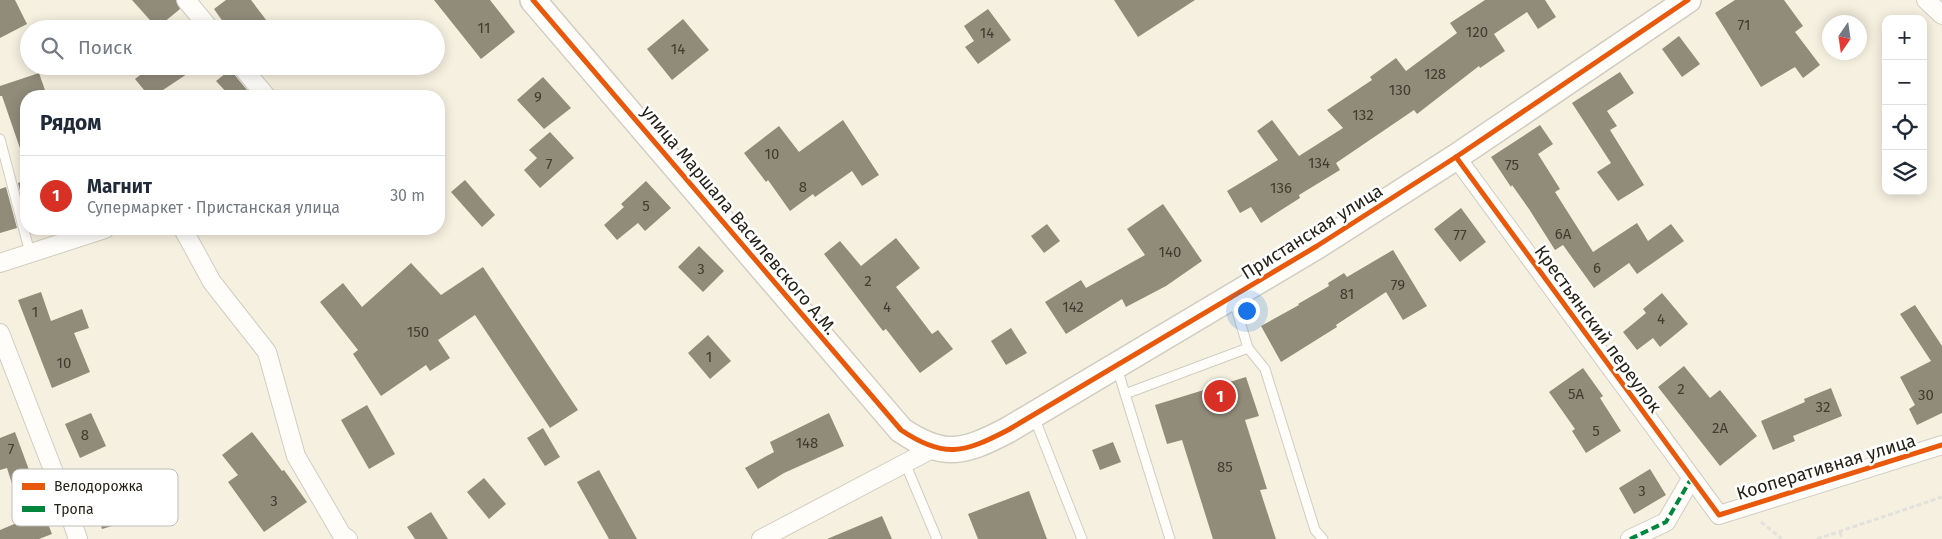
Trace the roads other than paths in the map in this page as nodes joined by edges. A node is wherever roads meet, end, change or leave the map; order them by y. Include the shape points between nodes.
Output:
1 (186, 0) edge
2 (533, 0) edge
3 (1688, 0) edge
4 (1926, 0) edge
5 (1942, 15) edge
6 (203, 20) edge
7 (248, 75) edge
8 (261, 90) edge
9 (0, 138) edge
10 (1456, 157) junction
11 (20, 215) edge
12 (25, 235) edge
13 (87, 235) edge
14 (186, 235) edge
15 (30, 253) junction
16 (0, 262) edge
17 (1233, 297) junction
18 (0, 333) edge
19 (1248, 348) junction
20 (1116, 366) junction
21 (1126, 394) junction
22 (1033, 414) junction
23 (1942, 445) edge
24 (934, 448) junction
25 (905, 463) junction
26 (53, 469) edge
27 (1691, 479) junction
28 (1719, 515) joint
29 (73, 526) edge
30 (78, 539) edge
31 (348, 539) edge
32 (762, 539) edge
33 (937, 539) edge
34 (1082, 539) edge
35 (1170, 539) edge
36 (1323, 539) edge
37 (1630, 539) edge

1 - 6 street
2 - 24 street, улица Маршала Василевского А.М. via 901,430
3 - 10 street, Пристанская улица
4 - 5 street
7 - 8 street
9 - 11 lane
10 - 17 street, Пристанская улица
10 - 27 street, Крестьянский переулок
12 - 15 lane
13 - 15 street
14 - 31 street via 212,282 267,352 296,456 342,535
15 - 16 street
17 - 19 lane
17 - 20 street, Пристанская улица
18 - 26 street
19 - 21 lane
19 - 36 lane via 1264,369 1315,530
20 - 21 lane
20 - 22 street, Пристанская улица
21 - 35 lane
22 - 24 street, Пристанская улица via 974,446 948,450
22 - 34 lane
23 - 28 street, Кооперативная улица
24 - 25 street, Пристанская улица
25 - 32 street, Пристанская улица
25 - 33 lane
27 - 28 street, Крестьянский переулок
27 - 37 street via 1666,522
29 - 30 street

